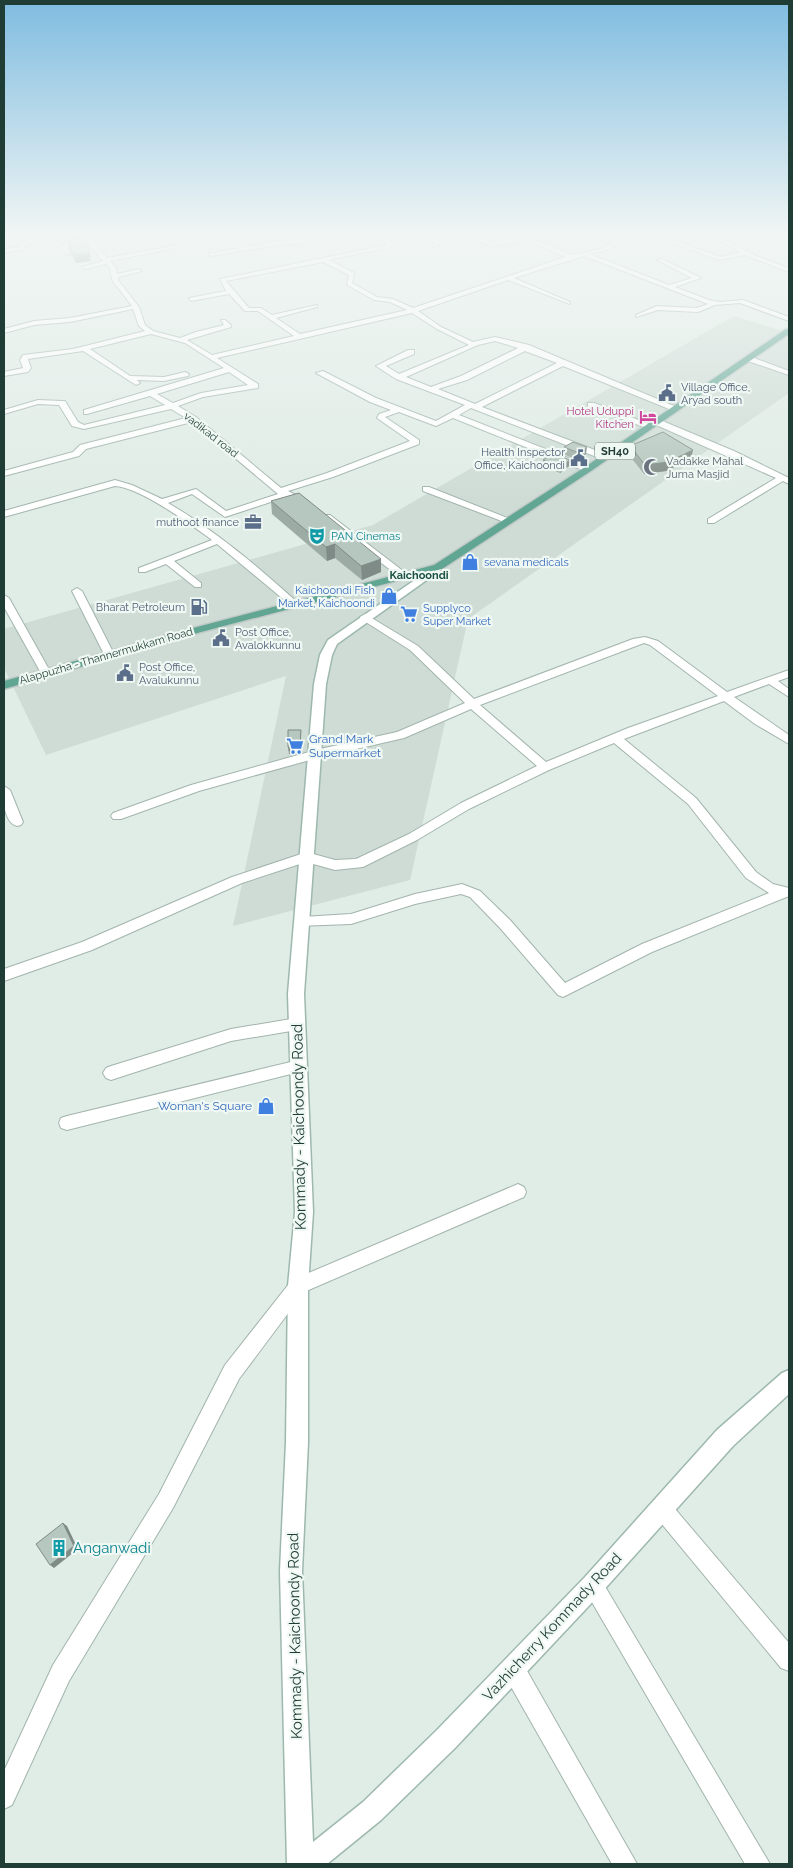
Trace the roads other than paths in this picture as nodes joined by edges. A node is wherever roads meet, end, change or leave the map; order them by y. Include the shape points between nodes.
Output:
1 (30, 324) edge
2 (141, 324) edge
3 (226, 324) edge
4 (283, 324) edge
5 (358, 324) edge
6 (433, 324) edge
7 (4, 331) edge
8 (789, 331) edge
9 (151, 332) junction
10 (298, 336) junction
11 (181, 340) junction
12 (474, 345) junction
13 (526, 347) junction
14 (84, 348) junction
15 (411, 352) dead end
16 (212, 357) junction
17 (748, 358) junction
18 (563, 363) junction
19 (226, 367) junction
20 (320, 373) dead end
21 (789, 373) edge
22 (4, 374) edge
23 (399, 377) junction
24 (128, 378) junction
25 (431, 389) junction
26 (151, 393) junction
27 (591, 405) dead end
28 (172, 406) junction
29 (473, 406) junction
30 (677, 409) junction
31 (398, 410) junction
32 (4, 412) edge
33 (87, 412) dead end
34 (452, 415) junction
35 (193, 419) junction
36 (654, 424) junction
37 (605, 457) junction
38 (588, 469) junction
39 (4, 474) edge
40 (786, 480) edge
41 (426, 489) dead end
42 (283, 493) junction
43 (162, 502) junction
44 (4, 514) edge
45 (225, 514) junction
46 (510, 521) junction
47 (711, 521) dead end
48 (200, 528) junction
49 (217, 541) junction
50 (167, 560) junction
51 (438, 567) junction
52 (142, 570) dead end
53 (404, 576) junction
54 (198, 585) dead end
55 (77, 592) dead end
56 (4, 598) edge
57 (294, 604) junction
58 (365, 617) junction
59 (110, 656) junction
60 (46, 672) junction
61 (789, 673) edge
62 (769, 679) junction
63 (4, 685) edge
64 (789, 694) edge
65 (725, 696) junction
66 (472, 704) junction
67 (616, 738) junction
68 (789, 740) edge
69 (316, 754) junction
70 (545, 767) junction
71 (4, 790) edge
72 (117, 816) dead end
73 (18, 822) dead end
74 (306, 857) junction
75 (787, 892) edge
76 (302, 922) junction
77 (4, 975) edge
78 (297, 1024) junction
79 (299, 1066) junction
80 (111, 1073) dead end
81 (67, 1123) dead end
82 (518, 1192) dead end
83 (298, 1286) junction
84 (789, 1380) edge
85 (663, 1510) junction
86 (593, 1585) junction
87 (789, 1660) edge
88 (514, 1670) junction
89 (4, 1797) edge
90 (300, 1864) edge
91 (307, 1864) edge
92 (625, 1864) edge
93 (758, 1864) edge

1 - 7 street
2 - 9 street
3 - 11 street via 229,326
4 - 10 street
5 - 10 street
6 - 12 street
8 - 17 main road, Alappuzha - Thannermukkam Road / SH40
9 - 11 street
9 - 14 street
10 - 16 street
11 - 16 street
12 - 13 street via 500,340
12 - 23 street
13 - 18 street
13 - 25 street via 466,377
14 - 22 street via 26,357 26,370
14 - 24 street, vadikad road
15 - 23 street via 380,366
16 - 19 street
17 - 21 street
17 - 30 main road, Alappuzha - Thannermukkam Road / SH40
18 - 29 street
18 - 30 street
19 - 24 street via 164,379
19 - 26 street
19 - 28 street via 255,386 201,395
20 - 31 street
23 - 25 street
24 - 26 street, vadikad road
25 - 29 street
26 - 28 street, vadikad road
26 - 33 street
27 - 36 street
28 - 32 street via 84,427 75,424 62,403 38,402
28 - 35 street, vadikad road
29 - 34 street
29 - 37 street
30 - 36 main road, Alappuzha - Thannermukkam Road / SH40
31 - 34 street via 436,424
31 - 42 street via 382,418 416,442
34 - 38 street
35 - 39 street via 83,447 76,454
35 - 42 street, vadikad road
36 - 37 main road, Alappuzha - Thannermukkam Road / SH40
36 - 40 street via 731,453
37 - 38 main road, Alappuzha - Thannermukkam Road / SH40
38 - 46 main road, Alappuzha - Thannermukkam Road / SH40
40 - 47 street
41 - 46 street
42 - 45 street
42 - 53 street, vadikad road via 315,508
43 - 44 street via 115,483
43 - 45 street via 193,491
43 - 48 street
45 - 48 street
46 - 51 main road, Alappuzha - Thannermukkam Road / SH40
48 - 49 street
49 - 50 street
49 - 57 street
50 - 52 street
50 - 54 street
51 - 53 main road, Alappuzha - Thannermukkam Road / SH40
51 - 58 main road, Kommady - Kaichoondy Road
53 - 57 main road, Alappuzha - Thannermukkam Road / SH40
55 - 59 street
56 - 60 street
57 - 59 main road, Alappuzha - Thannermukkam Road / SH40
58 - 66 street via 414,648
58 - 69 main road, Kommady - Kaichoondy Road via 339,635 326,655 320,684
59 - 60 main road, Alappuzha - Thannermukkam Road / SH40
60 - 63 main road, Alappuzha - Thannermukkam Road / SH40
61 - 62 street
62 - 64 street
62 - 65 street
65 - 66 street via 654,643 645,640
65 - 67 street
65 - 68 street
66 - 69 street via 400,735
66 - 70 street
67 - 70 street
67 - 75 street via 692,801 751,875 768,888
69 - 72 street via 195,788
69 - 74 main road, Kommady - Kaichoondy Road
70 - 74 street via 358,864 335,865
71 - 73 street
74 - 76 main road, Kommady - Kaichoondy Road
74 - 77 street via 237,880 87,946
75 - 76 street via 647,948 563,991 499,918 475,894 462,889 351,918
76 - 78 main road, Kommady - Kaichoondy Road
78 - 79 main road, Kommady - Kaichoondy Road
78 - 80 street via 231,1035
79 - 81 street
79 - 83 main road, Kommady - Kaichoondy Road via 304,1212
82 - 83 street
83 - 89 street via 232,1372 166,1501 61,1673
83 - 90 main road, Kommady - Kaichoondy Road via 297,1442 291,1571
84 - 85 main road, Vazhicherry Kommady Road via 725,1438
85 - 86 main road, Vazhicherry Kommady Road
85 - 87 street
86 - 88 main road, Vazhicherry Kommady Road
86 - 93 street
88 - 91 main road, Vazhicherry Kommady Road via 372,1811
88 - 92 street

